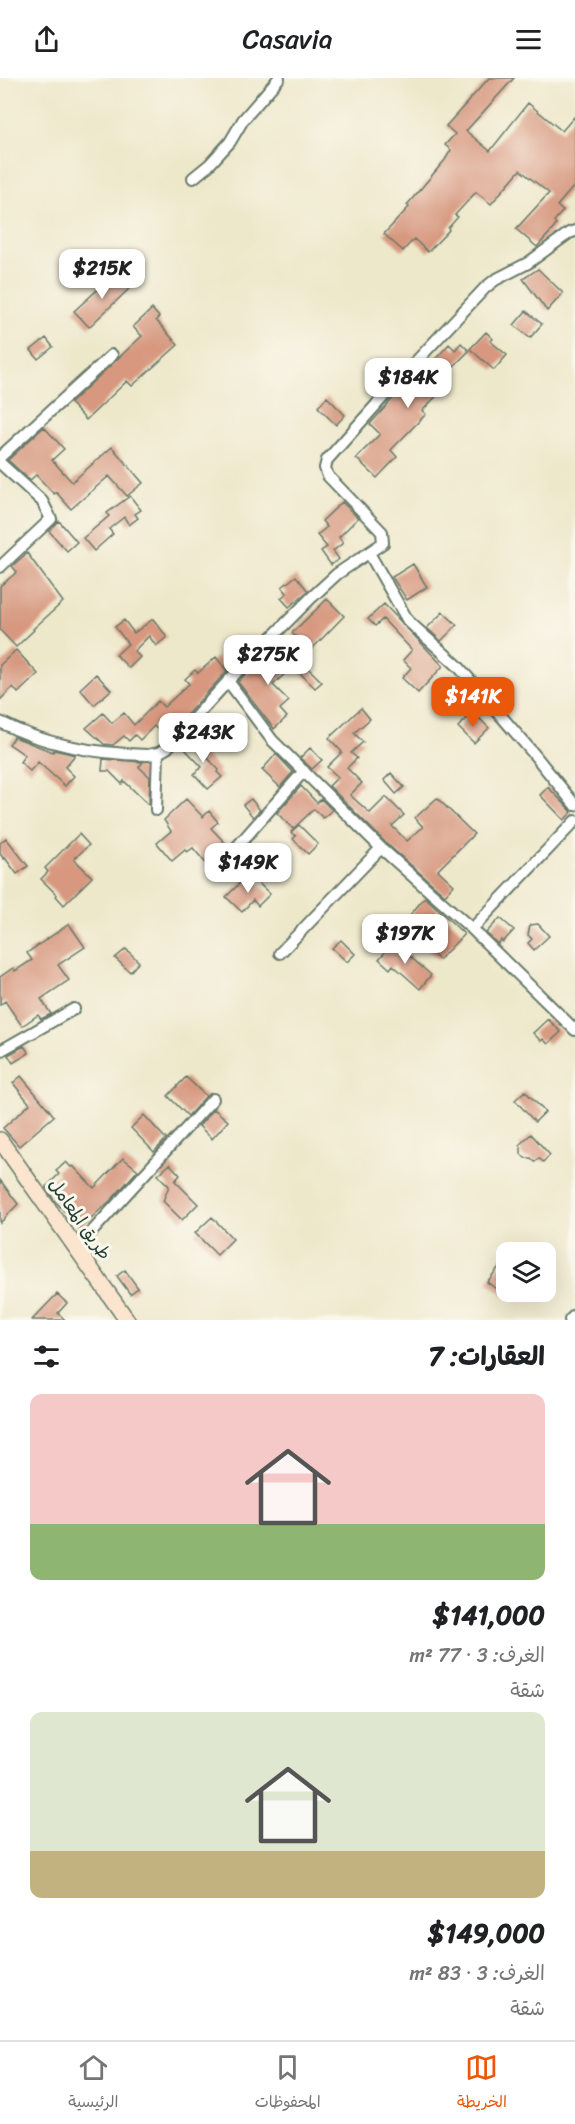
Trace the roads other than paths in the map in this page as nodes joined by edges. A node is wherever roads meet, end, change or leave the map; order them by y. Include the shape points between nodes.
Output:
1 (279, 78) edge
2 (193, 178) dead end
3 (575, 231) edge
4 (112, 355) dead end
5 (0, 457) edge
6 (0, 463) edge
7 (369, 554) junction
8 (0, 567) edge
9 (228, 681) junction
10 (0, 722) edge
11 (158, 753) junction
12 (304, 771) junction
13 (575, 805) edge
14 (156, 810) dead end
15 (575, 821) edge
16 (381, 848) junction
17 (213, 874) dead end
18 (472, 929) junction
19 (280, 953) dead end
20 (74, 1009) dead end
21 (575, 1030) edge
22 (0, 1052) edge
23 (213, 1099) dead end
24 (0, 1140) edge
25 (77, 1248) junction
26 (575, 1315) edge
27 (127, 1320) edge
28 (570, 1320) edge

1 - 2 street via 243,120 230,142
3 - 7 street via 485,288 327,460 328,476 382,532 383,543
4 - 5 street
6 - 8 street via 42,501 51,519
7 - 9 street via 337,574
7 - 13 street via 408,621 458,666
9 - 11 street via 170,745
9 - 12 street via 272,740
10 - 11 street via 75,747
11 - 14 street
12 - 16 street
12 - 17 street
15 - 18 street
16 - 18 street
16 - 19 street
18 - 21 street
20 - 22 street
23 - 25 street
24 - 25 main road, طريق المعامل
25 - 27 main road, طريق المعامل
26 - 28 street

